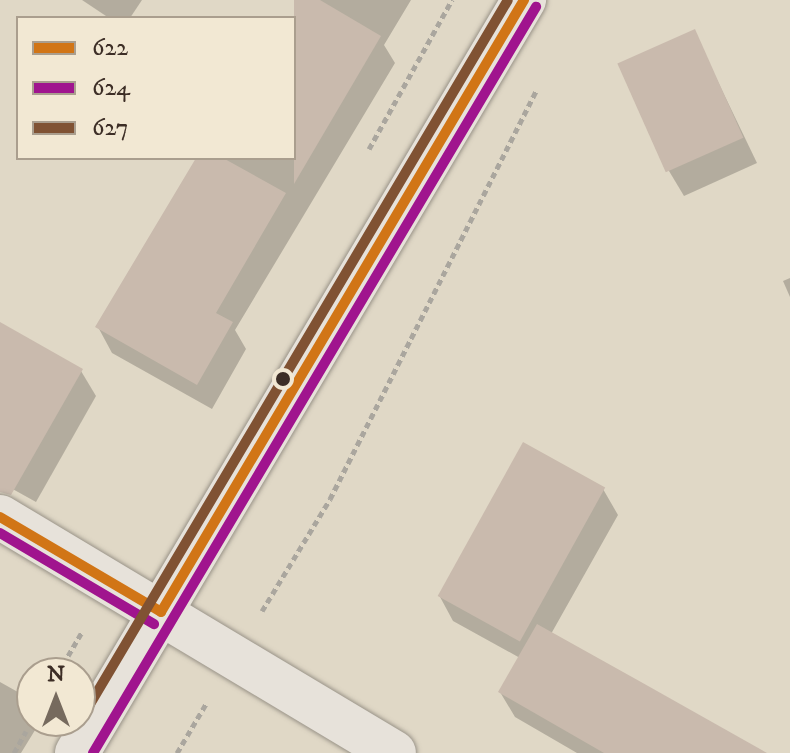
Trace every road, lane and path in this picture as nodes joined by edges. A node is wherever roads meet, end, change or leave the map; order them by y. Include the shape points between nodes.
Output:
1 (524, 0) edge
2 (539, 86) dead end
3 (0, 517) edge
4 (161, 612) junction
5 (70, 652) dead end
6 (67, 657) edge
7 (233, 658) junction
8 (77, 753) edge
9 (177, 753) edge
10 (394, 753) edge

1 - 4 street
2 - 7 path via 330,499
3 - 4 street
4 - 7 street
4 - 8 street
5 - 6 path
7 - 9 path
7 - 10 street

